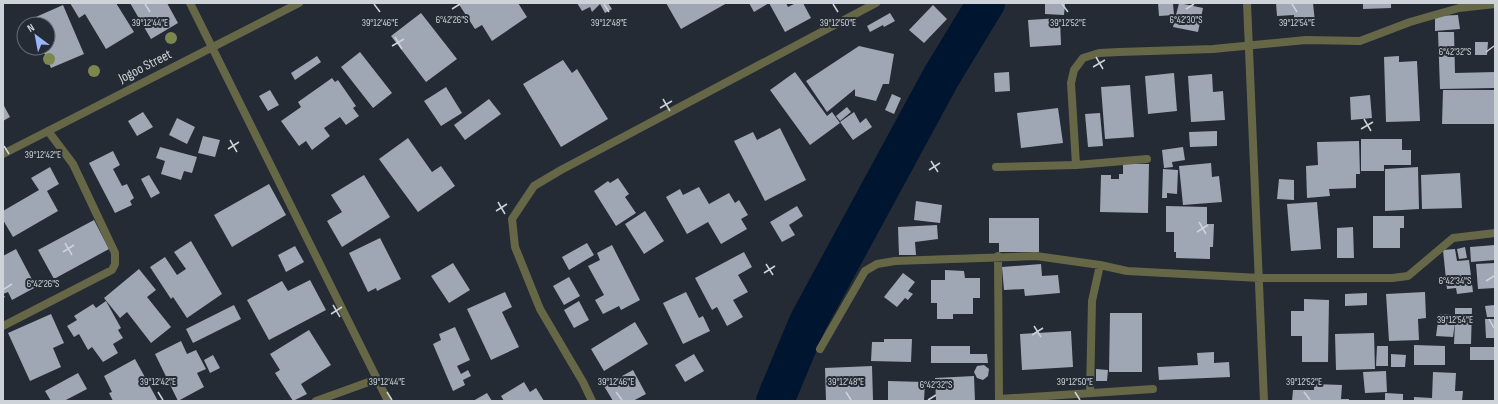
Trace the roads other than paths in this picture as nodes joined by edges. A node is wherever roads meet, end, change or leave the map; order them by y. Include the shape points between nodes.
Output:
1 (190, 3) edge
2 (299, 3) edge
3 (876, 3) edge
4 (1247, 3) edge
5 (1495, 4) edge
6 (1249, 46) junction
7 (211, 47) junction
8 (48, 131) junction
9 (3, 154) edge
10 (1146, 159) dead end
11 (1076, 164) junction
12 (996, 167) dead end
13 (1495, 234) edge
14 (998, 256) junction
15 (1100, 264) junction
16 (1260, 278) junction
17 (3, 326) edge
18 (820, 349) dead end
19 (377, 379) junction
20 (1153, 389) dead end
21 (1090, 393) junction
22 (999, 400) edge
23 (316, 401) edge
24 (388, 401) edge
25 (592, 401) edge
26 (1264, 401) edge

1 - 7 street
2 - 7 street, Jogoo Street
3 - 25 street via 534,186 512,219 514,248 540,309
4 - 6 street
5 - 6 street via 1459,8 1360,40 1306,40
6 - 11 street via 1099,53 1083,58 1074,70 1071,83
6 - 16 street
7 - 8 street, Jogoo Street
7 - 19 street
8 - 9 street, Jogoo Street
8 - 17 street via 73,164 85,187 115,253 115,264 112,270
10 - 11 street
11 - 12 street
13 - 16 street via 1453,238 1408,276
14 - 15 street via 1036,256
14 - 18 street via 877,264 865,272
14 - 22 street
15 - 16 street via 1128,271
15 - 21 street via 1092,301
16 - 26 street
19 - 23 street
19 - 24 street
20 - 21 street
21 - 22 street

